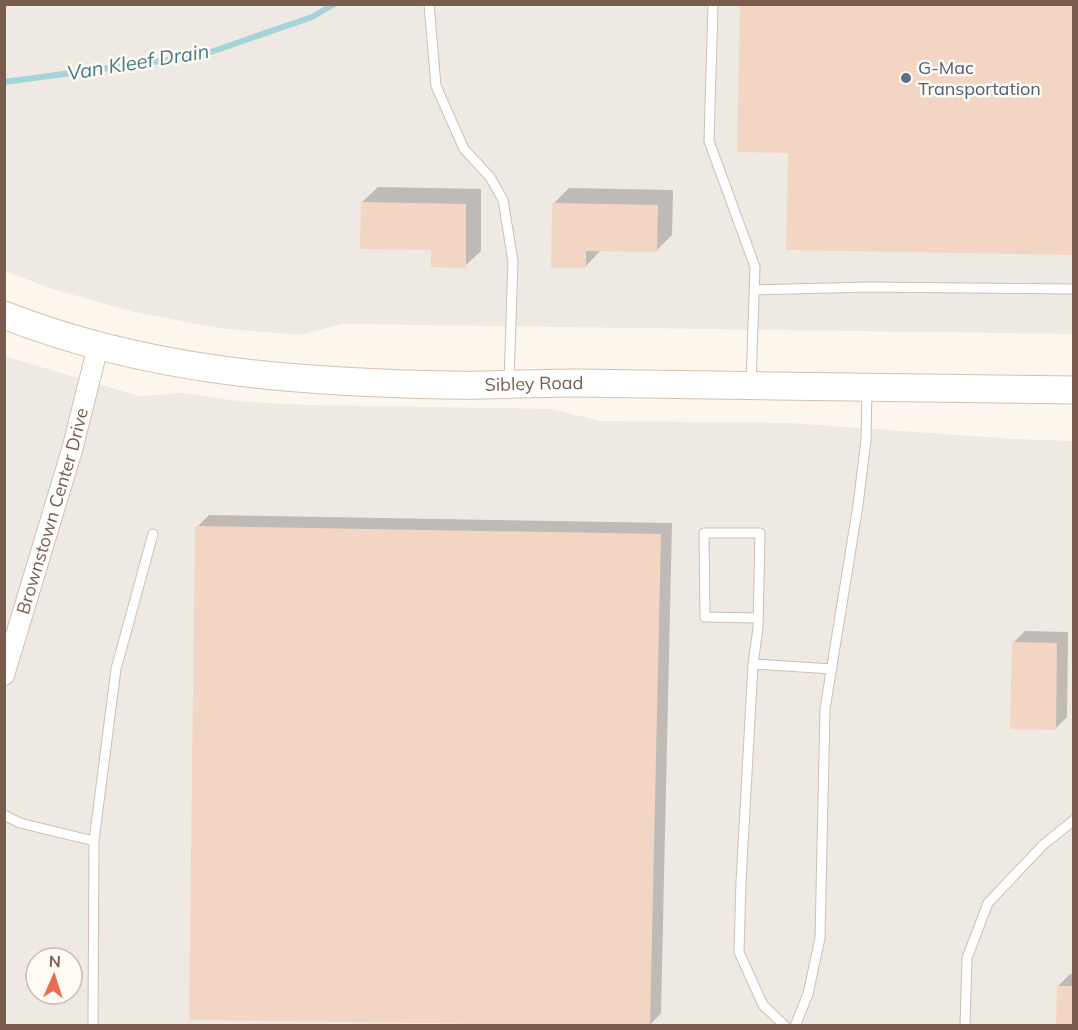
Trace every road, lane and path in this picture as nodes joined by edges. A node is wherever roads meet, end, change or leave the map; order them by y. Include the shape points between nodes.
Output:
1 (429, 4) edge
2 (713, 4) edge
3 (1074, 289) edge
4 (754, 290) junction
5 (4, 315) edge
6 (98, 346) junction
7 (508, 384) junction
8 (751, 386) junction
9 (867, 388) junction
10 (1074, 390) edge
11 (153, 534) dead end
12 (758, 618) junction
13 (753, 664) junction
14 (831, 669) junction
15 (4, 675) edge
16 (4, 815) edge
17 (1074, 820) edge
18 (94, 841) junction
19 (93, 1026) edge
20 (785, 1026) edge
21 (795, 1026) edge
22 (965, 1026) edge

1 - 7 lane via 436,86 464,149 490,177 503,201 513,261
2 - 4 lane via 709,141 755,267
3 - 4 lane
4 - 8 lane
5 - 6 main road, Sibley Road
6 - 7 main road, Sibley Road via 171,363 263,374 339,381
6 - 15 street, Brownstown Center Drive via 72,450
7 - 8 main road, Sibley Road
8 - 9 main road, Sibley Road
9 - 10 main road, Sibley Road
9 - 14 lane via 858,505
11 - 18 lane via 116,669
12 - 12 lane via 760,534 704,533 705,617
12 - 13 lane
13 - 14 lane
13 - 20 lane via 739,952 762,1005
14 - 21 lane via 825,710 820,938 808,994
16 - 18 lane via 20,823
17 - 22 lane via 1043,845 988,903 967,958
18 - 19 lane

